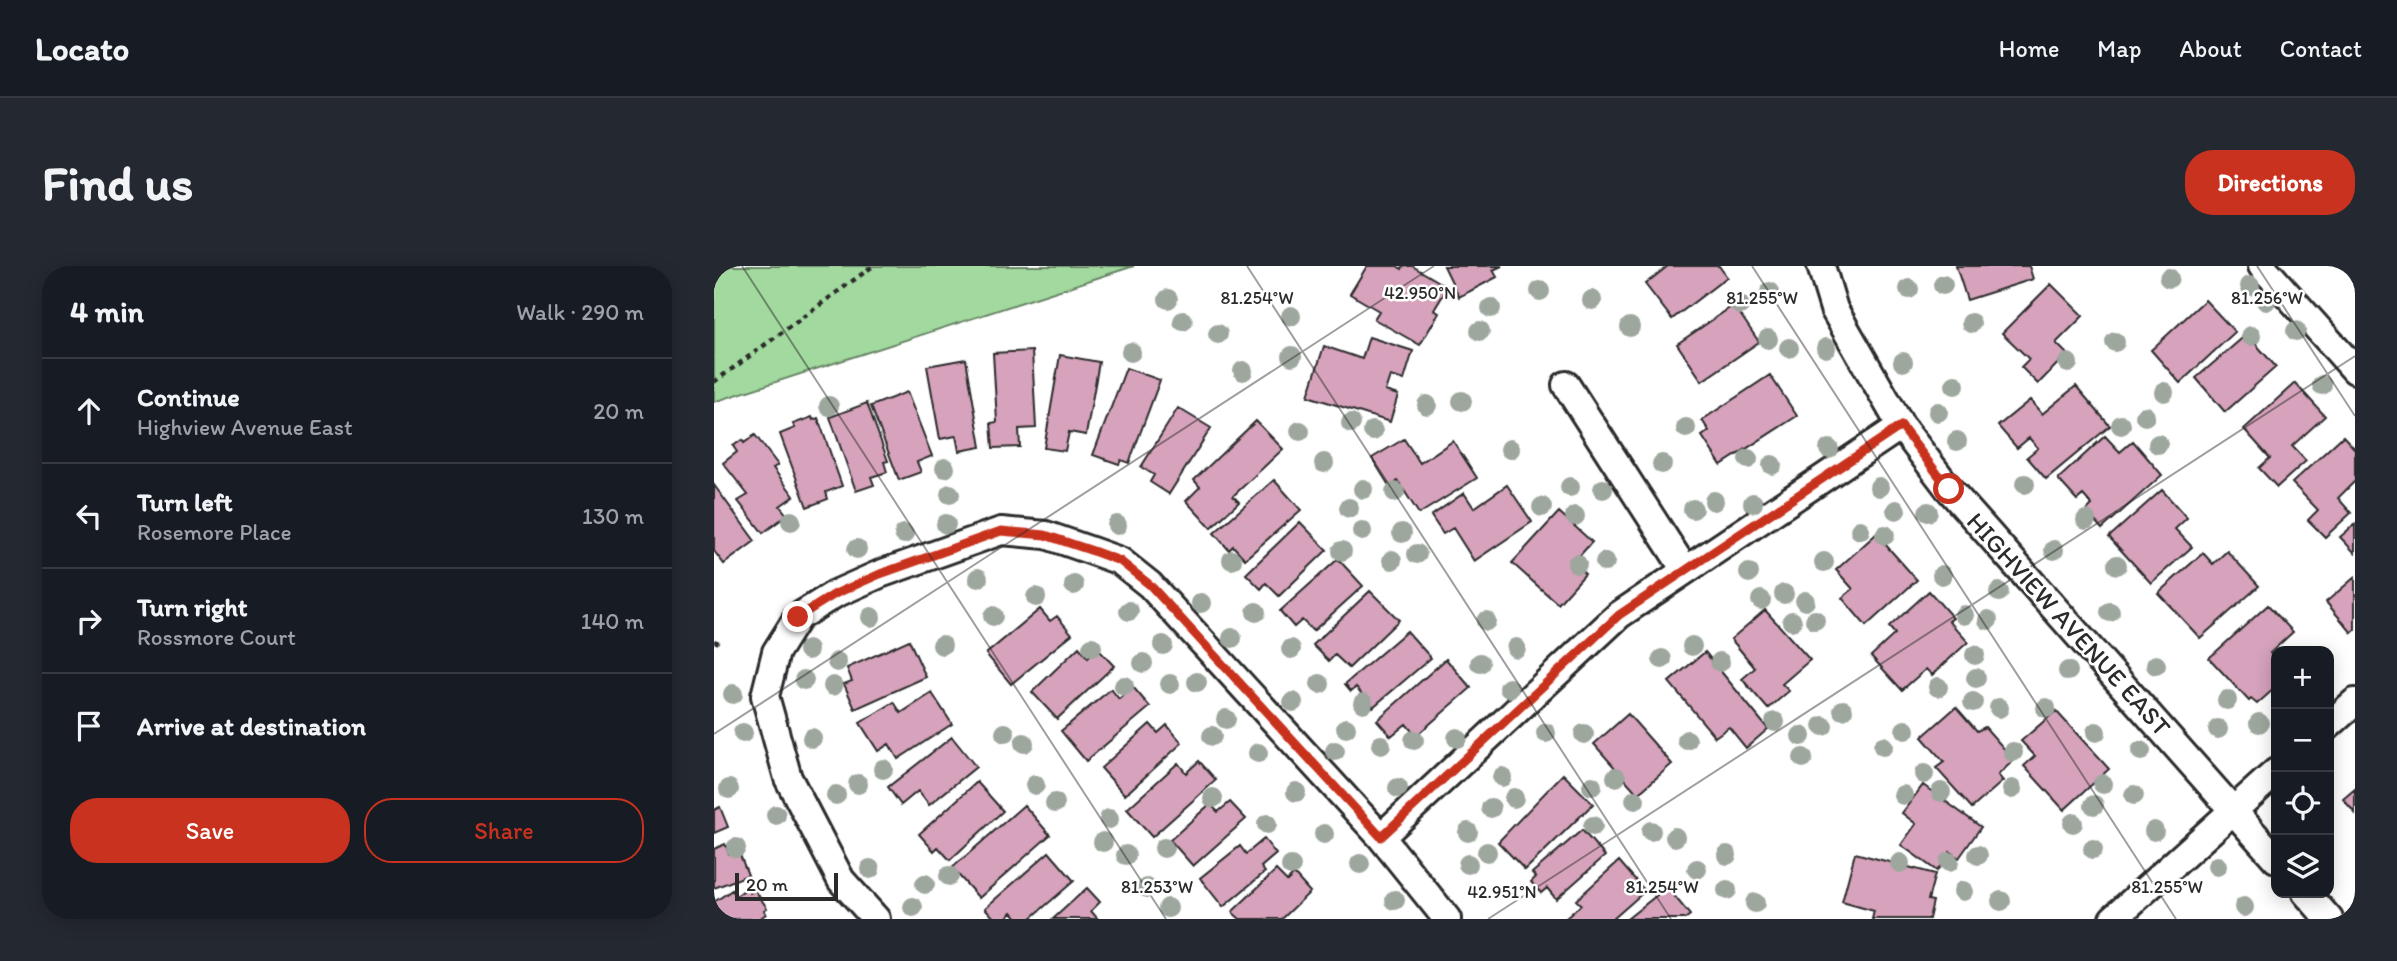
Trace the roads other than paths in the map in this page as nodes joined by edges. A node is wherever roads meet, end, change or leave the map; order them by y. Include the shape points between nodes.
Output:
1 (1821, 266) edge
2 (2262, 266) edge
3 (2355, 370) edge
4 (1566, 385) dead end
5 (1901, 426) junction
6 (1685, 570) junction
7 (2355, 702) edge
8 (2334, 721) edge
9 (2271, 776) edge
10 (2233, 810) junction
11 (1381, 837) junction
12 (2271, 853) edge
13 (2310, 898) edge
14 (876, 919) edge
15 (1447, 919) edge
16 (2113, 919) edge
17 (2329, 919) edge

1 - 5 street, HIGHVIEW AVENUE EAST via 1835,309
2 - 3 street
4 - 6 street
5 - 6 street
5 - 10 street, HIGHVIEW AVENUE EAST via 1949,489
6 - 11 street via 1619,615
7 - 8 street
9 - 10 street
10 - 12 street, HIGHVIEW AVENUE EAST
10 - 16 street
11 - 14 street via 1150,585 1120,561 1045,535 1001,531 835,594 798,617 776,652 765,696 788,778 841,880
11 - 15 street
13 - 17 street

